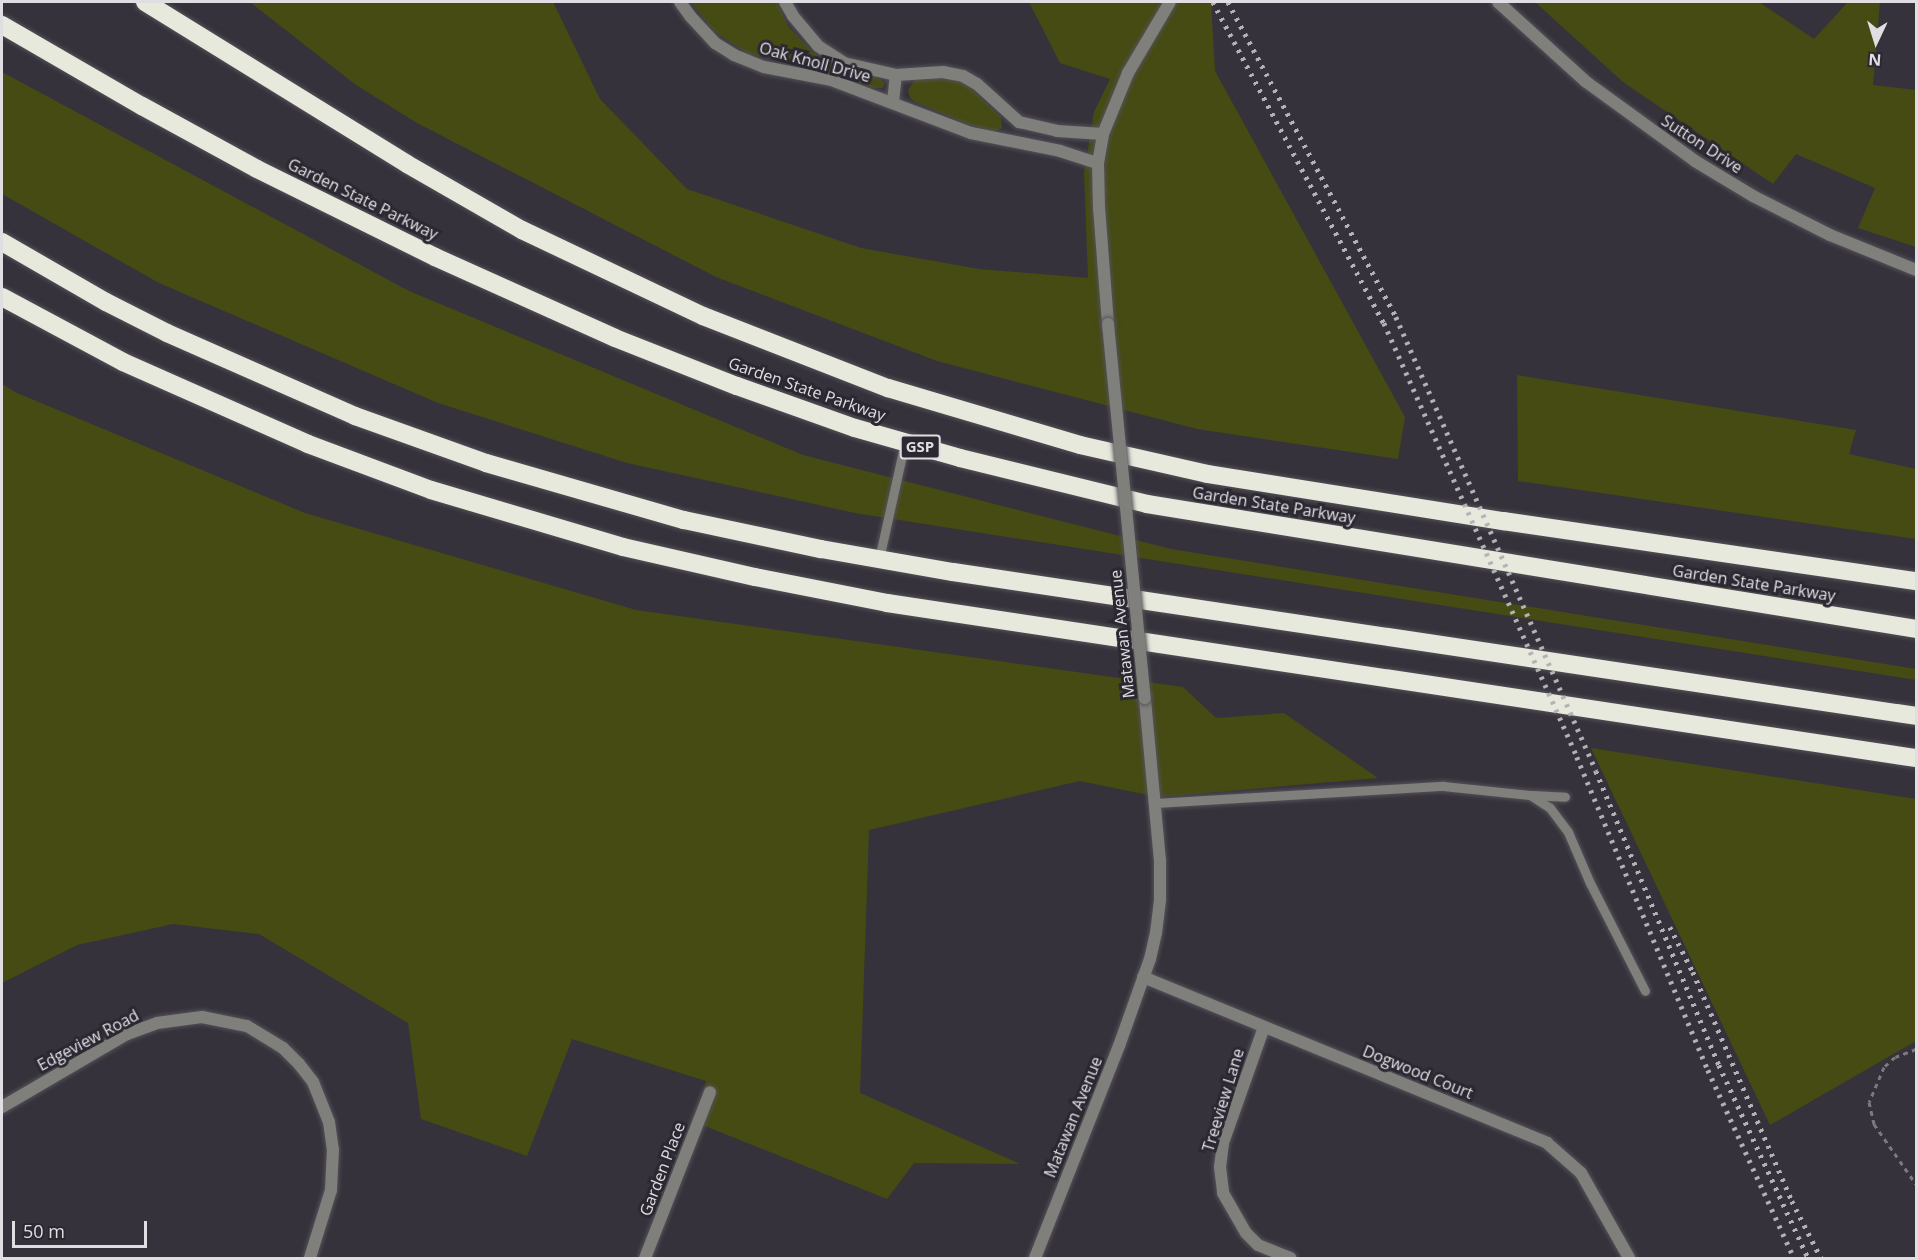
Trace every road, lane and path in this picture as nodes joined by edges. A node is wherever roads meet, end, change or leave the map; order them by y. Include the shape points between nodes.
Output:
1 (145, 2) edge
2 (680, 2) edge
3 (785, 2) edge
4 (1498, 2) edge
5 (1168, 5) edge
6 (2, 25) edge
7 (896, 75) junction
8 (893, 102) junction
9 (1019, 122) junction
10 (1104, 134) junction
11 (1014, 143) junction
12 (1098, 163) junction
13 (2, 242) edge
14 (1917, 270) edge
15 (2, 297) edge
16 (905, 442) junction
17 (879, 560) junction
18 (1917, 581) edge
19 (1917, 629) edge
20 (1917, 716) edge
21 (1917, 758) edge
22 (1530, 795) junction
23 (1565, 797) dead end
24 (1155, 803) junction
25 (1143, 977) junction
26 (1645, 991) dead end
27 (1264, 1027) junction
28 (1917, 1049) edge
29 (710, 1092) dead end
30 (2, 1107) edge
31 (1917, 1184) edge
32 (309, 1258) edge
33 (645, 1258) edge
34 (1035, 1258) edge
35 (1291, 1258) edge
36 (1629, 1258) edge

1 - 18 highway, Garden State Parkway via 407,164 571,255 752,337 909,394 1080,445 1208,474
2 - 8 street, Oak Knoll Drive via 705,33 734,55 764,67 831,80
3 - 7 street, Oak Knoll Drive via 804,31 836,60
4 - 14 street, Sutton Drive via 1585,81 1695,161 1830,235
5 - 10 street, Matawan Avenue via 1128,73
6 - 16 highway, Garden State Parkway / GSP via 257,169 476,276 675,362 800,409
7 - 8 street, Oak Knoll Drive
7 - 9 street, Oak Knoll Drive via 943,72 963,76
8 - 11 street, Oak Knoll Drive via 971,133
9 - 10 street, Oak Knoll Drive via 1057,131
9 - 11 street
10 - 12 street, Matawan Avenue
11 - 12 street, Oak Knoll Drive
12 - 24 street, Matawan Avenue, bridge via 1108,324
13 - 17 highway via 177,338 291,390 420,440 550,483 684,520
15 - 21 highway via 123,362 308,444 464,501 623,547 887,603
16 - 17 lane
16 - 19 highway, Garden State Parkway / GSP via 1147,504
17 - 20 highway
22 - 23 lane
22 - 24 lane via 1443,786
22 - 26 lane via 1550,808 1568,832
24 - 25 street, Matawan Avenue via 1160,900 1156,933
25 - 27 street, Dogwood Court
25 - 34 street, Matawan Avenue
27 - 35 street, Treeview Lane via 1223,1143 1223,1193 1246,1233 1258,1245
27 - 36 street, Dogwood Court via 1546,1143 1581,1173
28 - 31 path via 1895,1057 1884,1068 1869,1102 1874,1124
29 - 33 street, Garden Place
30 - 32 street, Edgeview Road via 127,1034 157,1023 202,1017 247,1026 283,1048 299,1064 317,1091 329,1122 333,1149 331,1190

